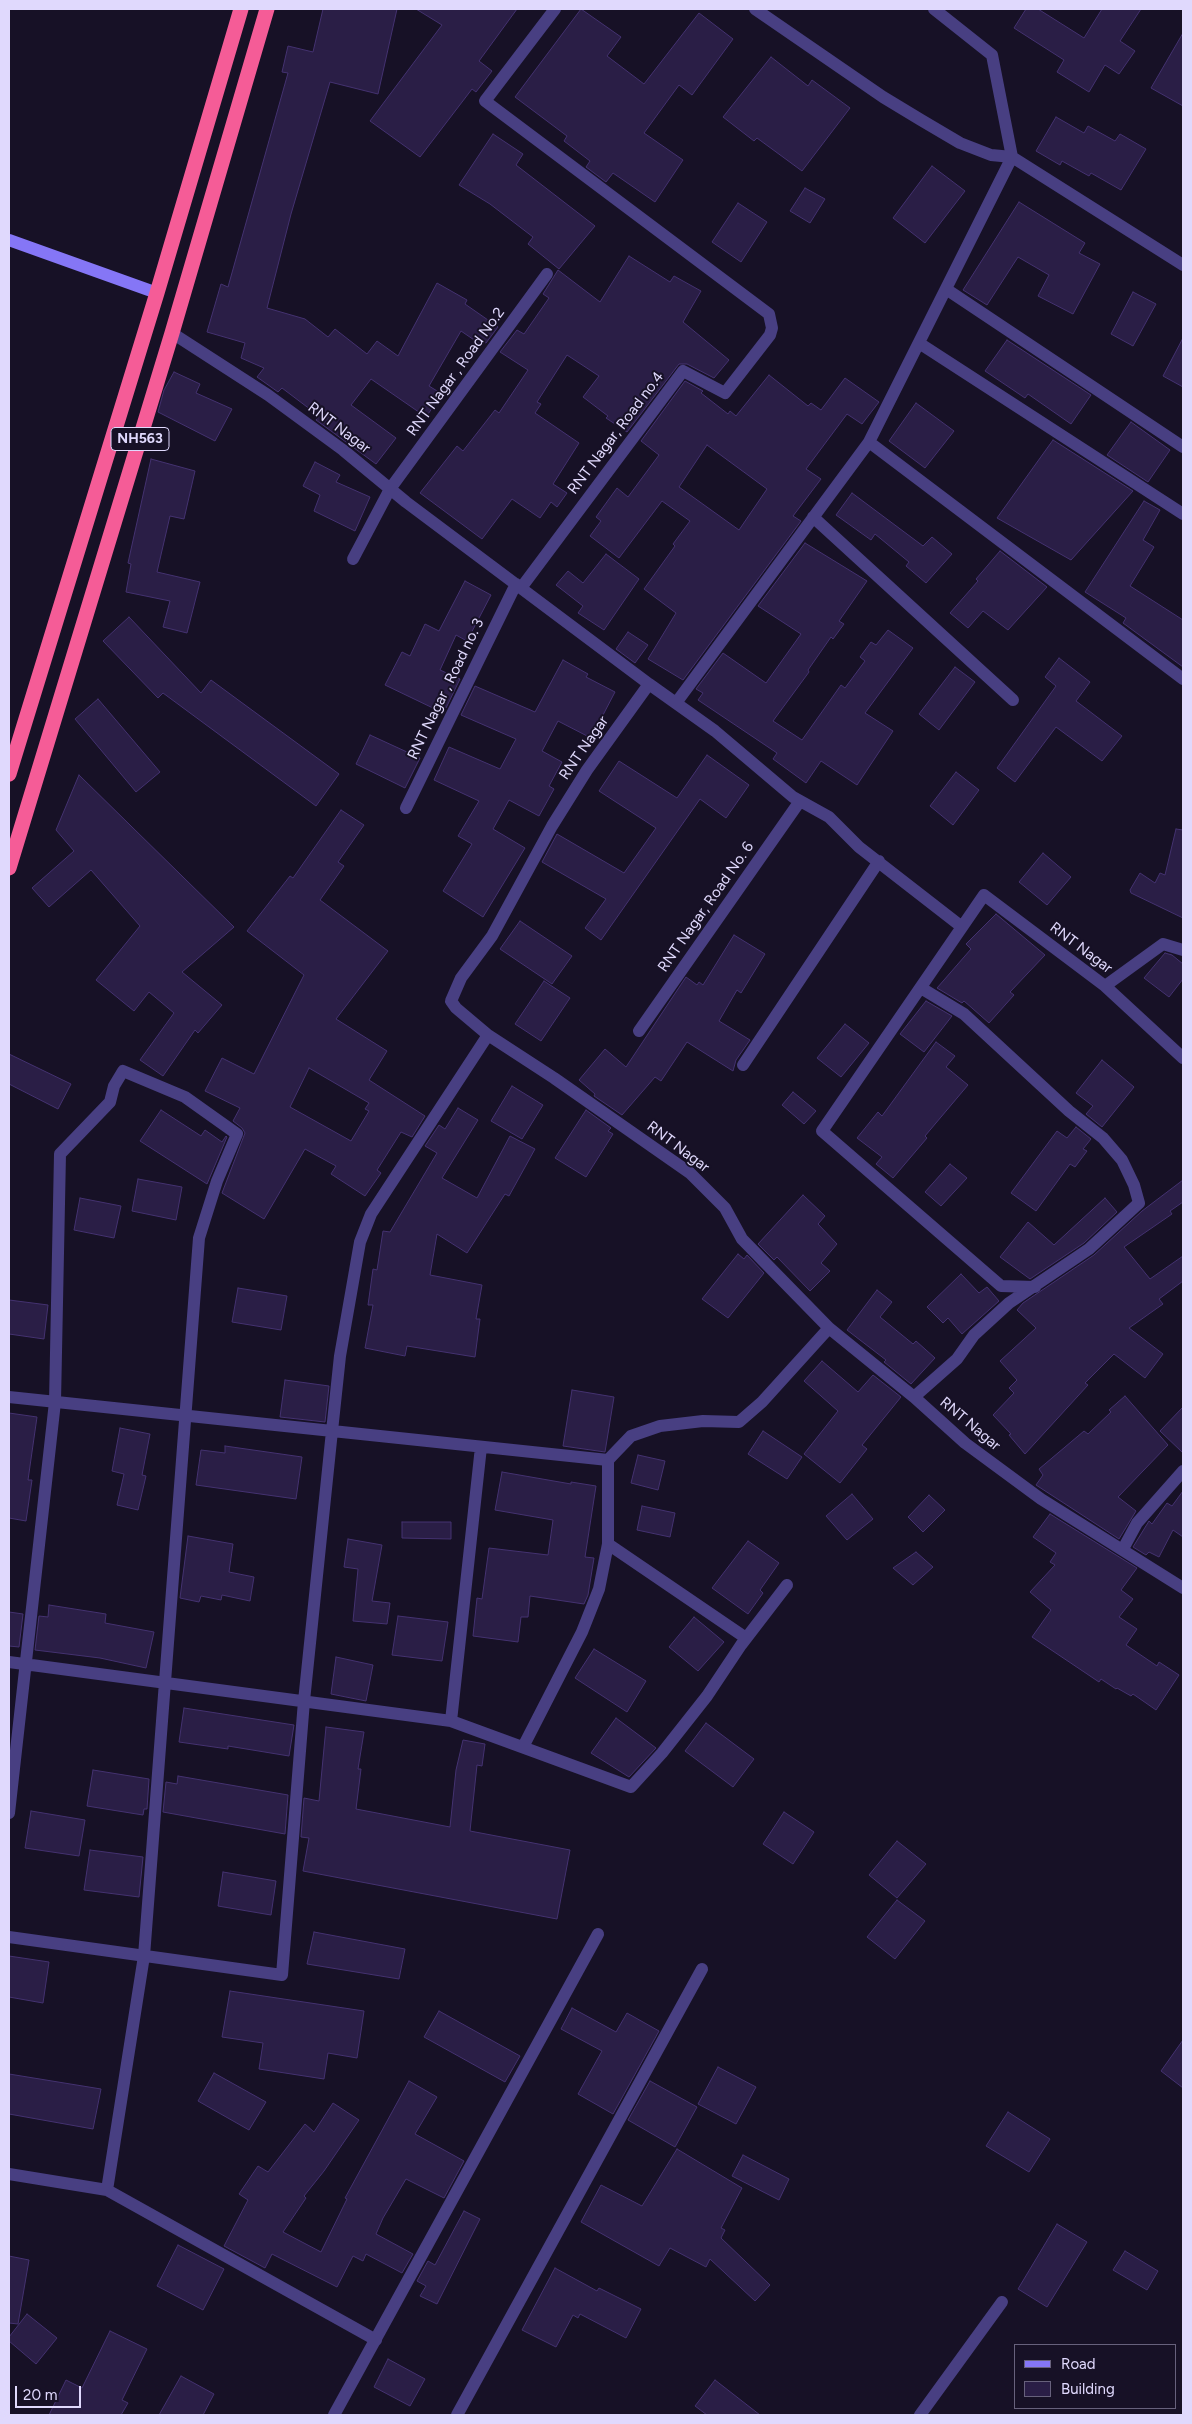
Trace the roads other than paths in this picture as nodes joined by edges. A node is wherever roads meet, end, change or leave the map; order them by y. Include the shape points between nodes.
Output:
1 (241, 9) edge
2 (267, 9) edge
3 (555, 9) edge
4 (755, 9) edge
5 (934, 9) edge
6 (1012, 157) junction
7 (9, 240) edge
8 (1183, 265) edge
9 (547, 274) dead end
10 (946, 289) junction
11 (157, 293) junction
12 (172, 334) junction
13 (918, 343) junction
14 (869, 442) junction
15 (1183, 447) edge
16 (390, 489) junction
17 (1183, 514) edge
18 (814, 517) junction
19 (353, 559) dead end
20 (519, 586) junction
21 (1183, 678) edge
22 (649, 684) junction
23 (1013, 700) dead end
24 (676, 703) junction
25 (9, 774) edge
26 (800, 801) junction
27 (406, 808) dead end
28 (879, 861) junction
29 (9, 868) edge
30 (962, 927) junction
31 (1183, 950) edge
32 (1105, 986) junction
33 (921, 988) junction
34 (639, 1031) dead end
35 (488, 1035) junction
36 (1183, 1058) edge
37 (742, 1065) dead end
38 (1035, 1287) junction
39 (829, 1328) junction
40 (9, 1397) edge
41 (914, 1397) junction
42 (55, 1402) junction
43 (185, 1416) junction
44 (332, 1431) junction
45 (481, 1446) junction
46 (608, 1460) junction
47 (1183, 1471) edge
48 (608, 1544) junction
49 (1123, 1549) junction
50 (787, 1585) dead end
51 (1183, 1588) edge
52 (746, 1638) junction
53 (9, 1662) edge
54 (26, 1664) junction
55 (164, 1683) junction
56 (304, 1701) junction
57 (451, 1720) junction
58 (523, 1747) junction
59 (9, 1813) edge
60 (598, 1934) dead end
61 (9, 1938) edge
62 (144, 1956) junction
63 (702, 1969) dead end
64 (9, 2174) edge
65 (107, 2190) junction
66 (1002, 2302) dead end
67 (376, 2340) junction
68 (334, 2415) edge
69 (457, 2415) edge
70 (920, 2415) edge

1 - 11 highway, NH563
2 - 12 highway, NH563
3 - 20 street, RNT Nagar, Road no.4 via 485,101 769,314 772,328 770,335 725,392 683,370
4 - 6 street via 883,98 960,143 991,155
5 - 6 street via 992,55
6 - 8 street
6 - 10 street
7 - 11 street
9 - 16 street, RNT Nagar , Road No.2
10 - 13 street
10 - 15 street
11 - 25 highway, NH563
12 - 16 street, RNT Nagar via 268,395
12 - 29 highway, NH563
13 - 14 street
13 - 17 street
14 - 18 street
14 - 21 street
16 - 19 street, RNT Nagar , Road No.2
16 - 20 street, RNT Nagar
18 - 23 street
18 - 24 street
20 - 22 street, RNT Nagar
20 - 27 street, RNT Nagar , Road no. 3
22 - 24 street, RNT Nagar
22 - 35 street, RNT Nagar via 587,770 552,826 492,936 453,992 451,1000 456,1008
24 - 26 street, RNT Nagar
26 - 28 street, RNT Nagar via 829,817 859,847
26 - 34 street, RNT Nagar, Road No. 6
28 - 30 street, RNT Nagar
28 - 37 street
30 - 32 street, RNT Nagar via 984,895
30 - 33 street, RNT Nagar
31 - 32 street via 1163,944
32 - 36 street, RNT Nagar
33 - 38 street, RNT Nagar via 822,1131 1002,1286
33 - 38 street via 964,1014 1103,1138 1122,1160 1134,1184 1139,1203 1089,1248
35 - 39 street, RNT Nagar via 690,1173 725,1208 742,1239
35 - 44 street via 371,1214 360,1242 349,1292
38 - 41 street via 1009,1303 974,1335 957,1359
39 - 41 street, RNT Nagar
39 - 46 street via 762,1402 739,1422 703,1421 660,1426 631,1436
40 - 42 street
41 - 49 street, RNT Nagar via 964,1443 1041,1499
42 - 43 street
42 - 43 street via 60,1154 110,1102 123,1070 185,1098 237,1134 217,1181 199,1238
42 - 54 street
43 - 44 street
43 - 55 street
44 - 45 street
44 - 56 street
45 - 46 street
45 - 57 street
46 - 48 street
47 - 49 street via 1137,1523
48 - 52 street
48 - 58 street via 599,1590 582,1632
49 - 51 street, RNT Nagar
50 - 52 street
52 - 58 street via 707,1696 631,1787
53 - 54 street
54 - 55 street
54 - 59 street
55 - 56 street
55 - 62 street
56 - 57 street
56 - 62 street via 282,1975
57 - 58 street
60 - 67 street
61 - 62 street
62 - 65 street
63 - 69 street
64 - 65 street
65 - 67 street
66 - 70 street
67 - 68 street

